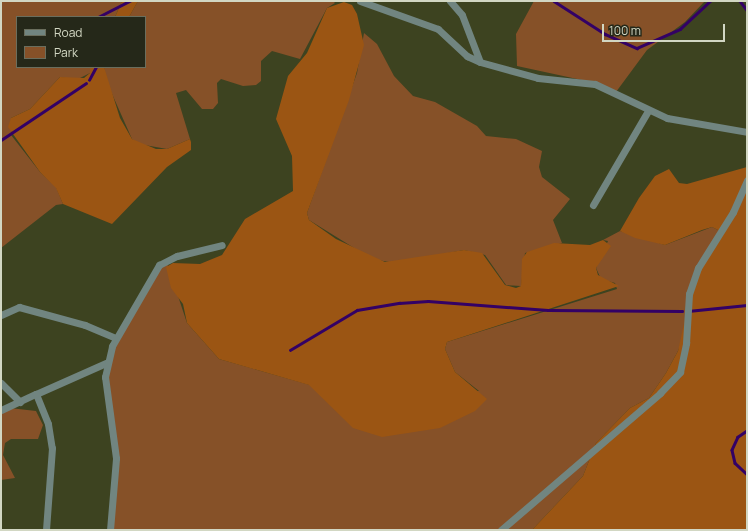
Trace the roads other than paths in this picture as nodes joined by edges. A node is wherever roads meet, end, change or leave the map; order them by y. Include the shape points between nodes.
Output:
1 (360, 1) edge
2 (450, 1) edge
3 (480, 62) junction
4 (648, 111) junction
5 (747, 132) edge
6 (747, 180) edge
7 (593, 205) dead end
8 (222, 244) dead end
9 (1, 315) edge
10 (115, 338) junction
11 (106, 363) junction
12 (1, 383) edge
13 (36, 394) junction
14 (20, 402) junction
15 (1, 410) edge
16 (46, 530) edge
17 (110, 530) edge
18 (501, 530) edge

1 - 3 street via 438,28 467,56
2 - 3 street via 462,15
3 - 4 street via 538,78 595,84
4 - 5 street via 683,122
4 - 7 street
6 - 18 street via 733,212 698,268 689,294 686,343 680,372 660,393
8 - 10 street via 177,256 159,265
9 - 10 street via 19,307 86,325
10 - 11 street
11 - 13 street
11 - 17 street via 105,397 116,458
12 - 14 street
13 - 14 street
13 - 16 street via 48,424 52,448
14 - 15 street

